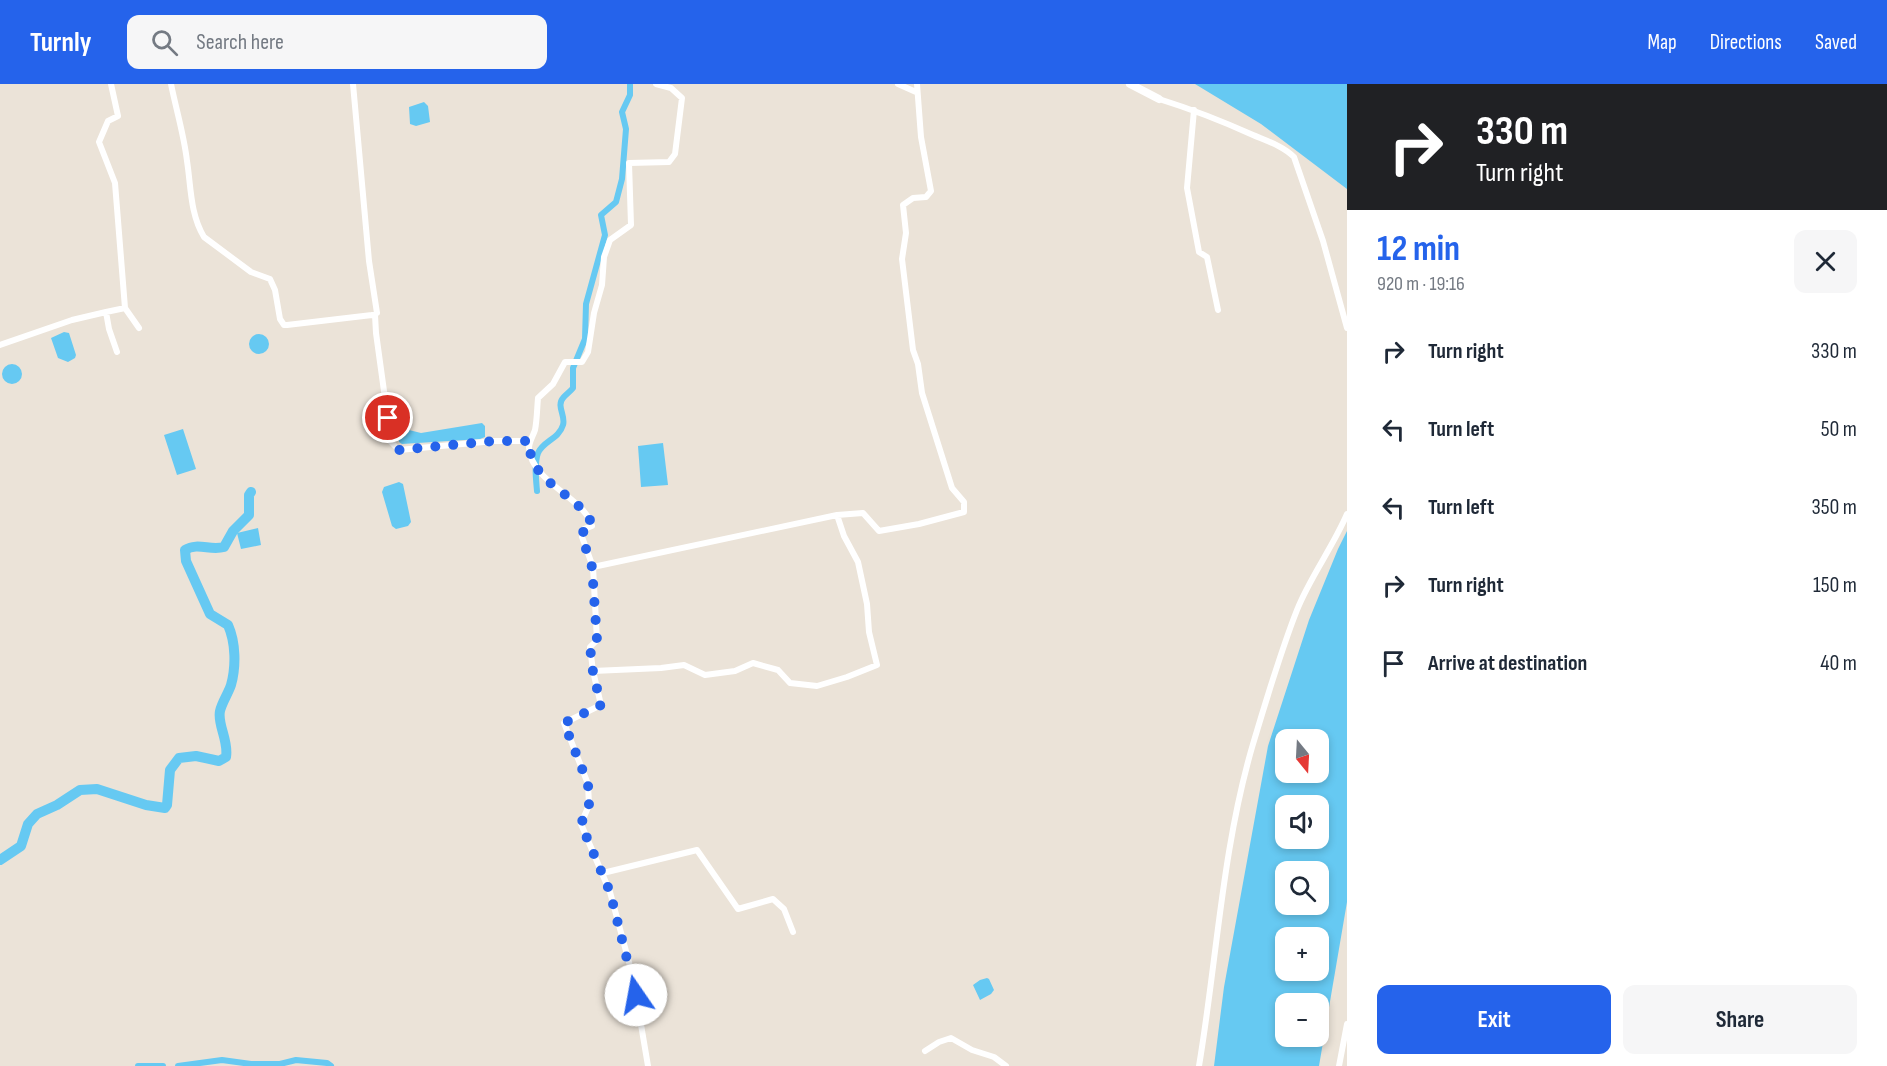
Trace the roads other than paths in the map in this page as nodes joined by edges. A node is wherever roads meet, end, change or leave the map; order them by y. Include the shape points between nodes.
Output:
1 (111, 84) edge
2 (171, 84) edge
3 (352, 84) edge
4 (656, 84) edge
5 (898, 84) edge
6 (917, 84) edge
7 (1130, 84) edge
8 (916, 92) junction
9 (1159, 99) joint
10 (1194, 110) junction
11 (125, 308) junction
12 (1218, 310) dead end
13 (106, 312) junction
14 (375, 315) junction
15 (139, 328) dead end
16 (1347, 328) edge
17 (0, 345) edge
18 (117, 352) dead end
19 (530, 441) junction
20 (1347, 514) edge
21 (837, 515) junction
22 (592, 567) junction
23 (593, 672) junction
24 (603, 873) junction
25 (793, 932) dead end
26 (1347, 1029) edge
27 (925, 1051) dead end
28 (648, 1066) edge
29 (1006, 1066) edge
30 (1199, 1066) edge
31 (1339, 1066) edge

1 - 11 street via 118,116 108,121 99,142 115,183
2 - 14 street via 188,162 192,204 204,237 251,272 270,279 284,326
3 - 14 street
4 - 19 street via 671,87 682,98 675,154 669,162 629,163 631,225 610,240 604,257 588,352 584,361 568,360 563,364 553,384 538,398
5 - 8 street
6 - 8 street
7 - 9 street
8 - 21 street via 931,191 926,197 913,198 903,205 906,233 902,259 922,393 952,488 964,502 964,512 879,531 863,513
9 - 10 street
10 - 12 street via 1187,188 1199,252 1207,257
10 - 16 street via 1286,149 1294,157
11 - 13 street
11 - 15 street
13 - 17 street
13 - 18 street
14 - 19 street via 394,448
19 - 22 street via 533,462 590,517 592,526 584,529 582,537
20 - 30 street via 1298,609 1253,743 1218,919
21 - 22 street
21 - 23 street via 858,562 877,665 817,686 790,683 778,670 753,663 705,675 684,665
22 - 23 street via 597,640 590,647
23 - 24 street via 601,705 564,723 588,784 589,805 581,824
24 - 25 street via 697,850 738,909 773,899 784,909
24 - 28 street via 633,977
26 - 31 street
27 - 29 street via 951,1038

